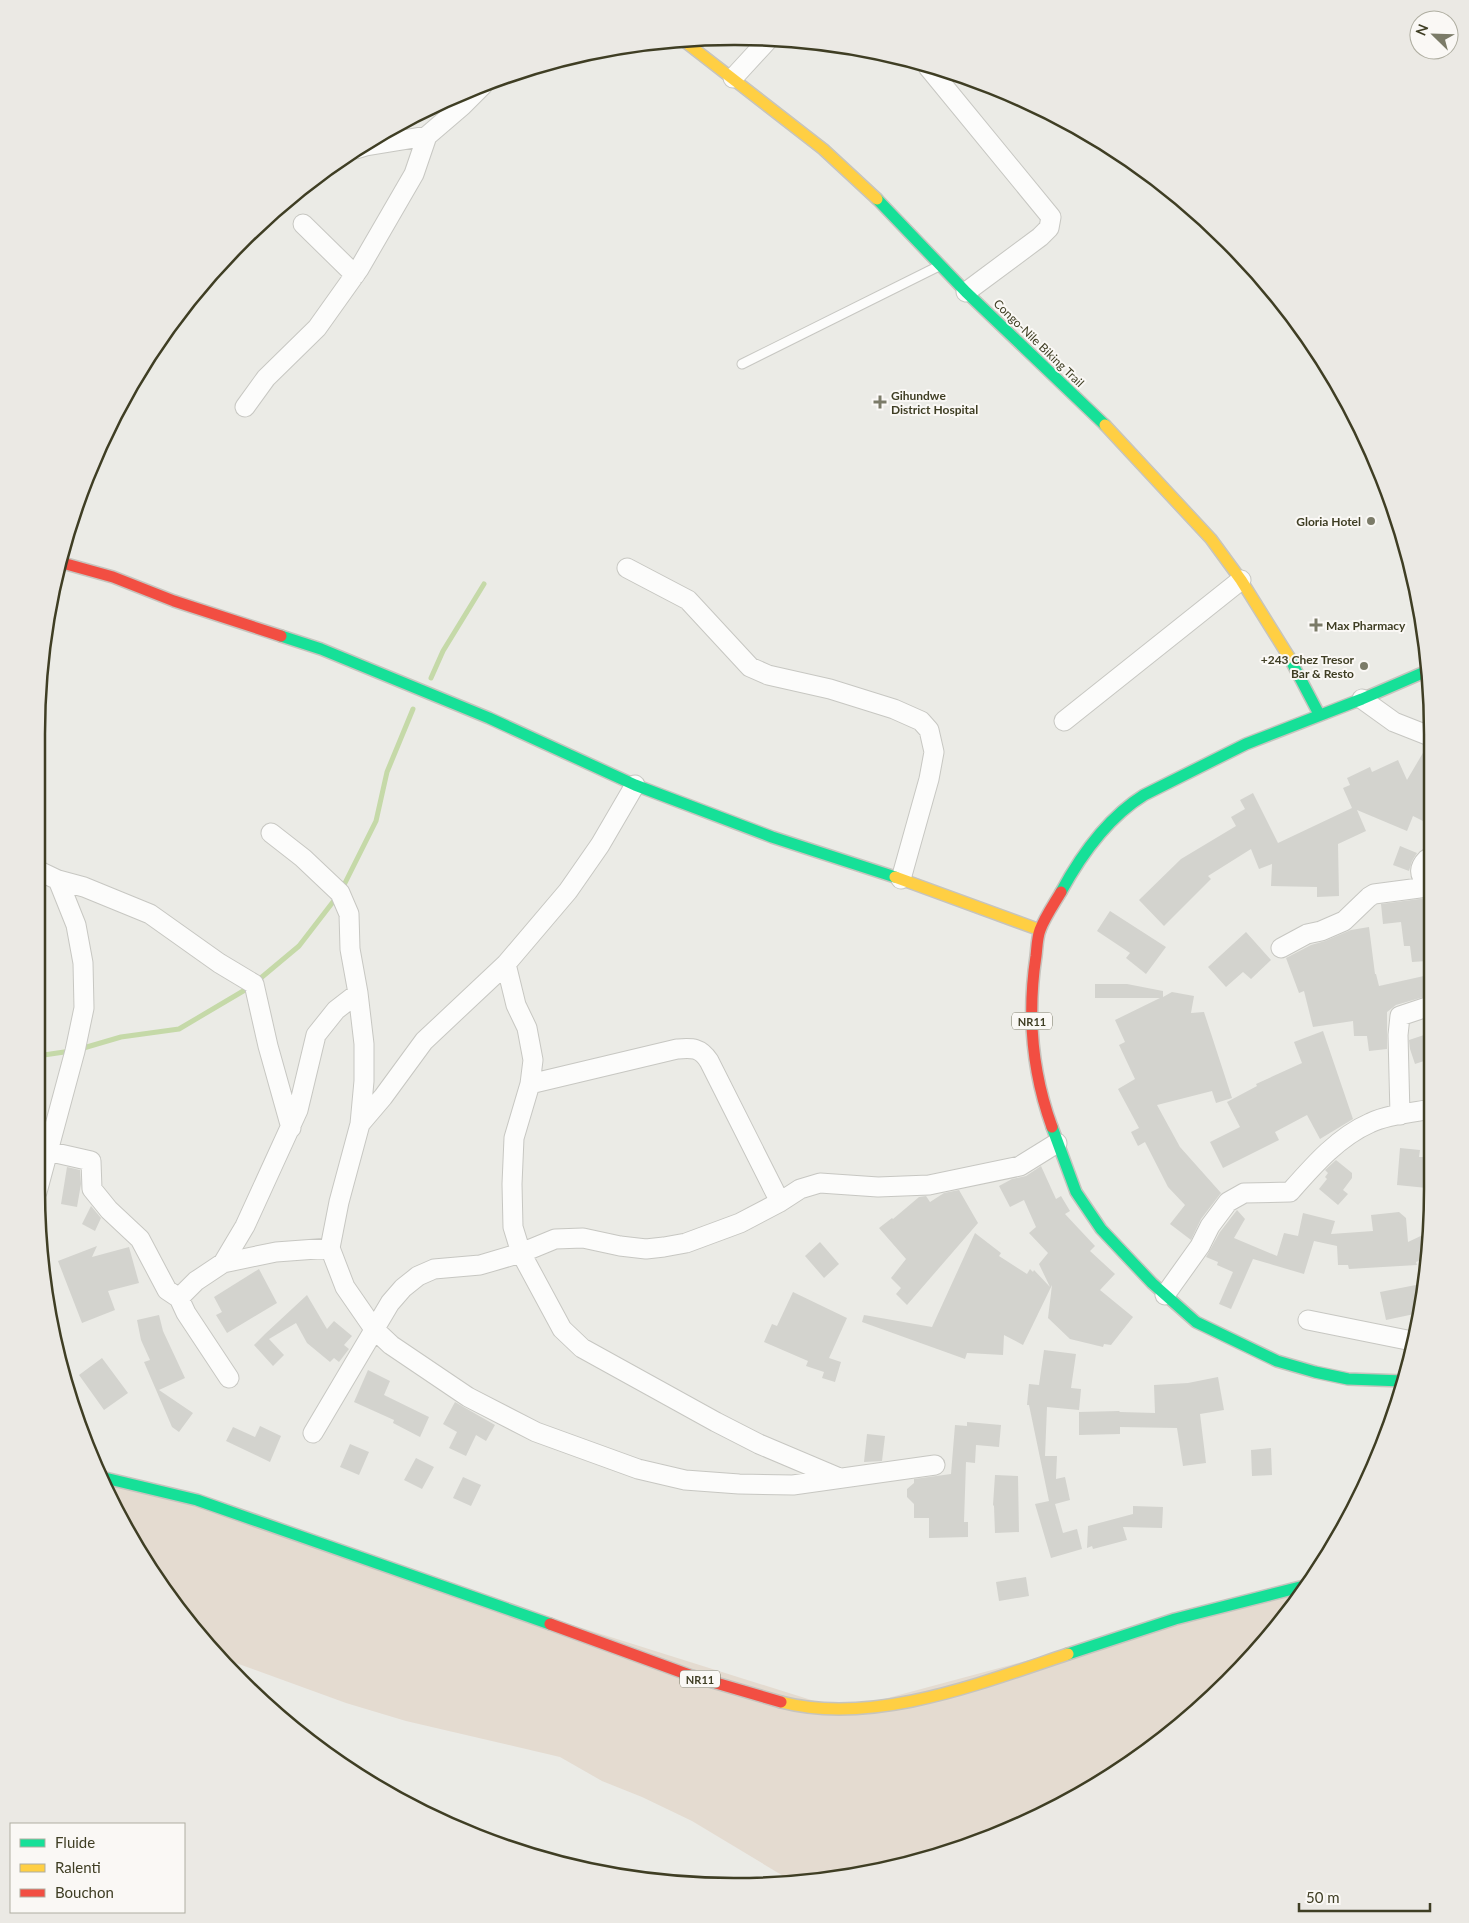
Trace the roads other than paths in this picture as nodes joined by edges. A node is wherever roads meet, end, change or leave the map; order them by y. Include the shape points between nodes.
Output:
1 (691, 46) edge
2 (763, 46) edge
3 (935, 75) edge
4 (733, 78) junction
5 (455, 104) edge
6 (427, 136) junction
7 (377, 145) edge
8 (303, 224) dead end
9 (939, 266) junction
10 (355, 275) junction
11 (966, 292) junction
12 (742, 364) dead end
13 (246, 407) dead end
14 (66, 564) edge
15 (627, 568) dead end
16 (1241, 580) junction
17 (1421, 673) edge
18 (1362, 699) junction
19 (1318, 714) junction
20 (1064, 721) dead end
21 (1424, 734) edge
22 (635, 785) junction
23 (271, 833) dead end
24 (1424, 863) edge
25 (45, 874) edge
26 (901, 879) junction
27 (58, 880) junction
28 (1424, 880) edge
29 (1424, 887) edge
30 (1040, 930) junction
31 (1281, 948) dead end
32 (506, 964) junction
33 (358, 992) junction
34 (1424, 1008) edge
35 (530, 1084) junction
36 (1424, 1111) edge
37 (1400, 1115) junction
38 (360, 1124) junction
39 (291, 1128) junction
40 (1057, 1143) junction
41 (48, 1151) junction
42 (45, 1162) edge
43 (780, 1202) junction
44 (330, 1248) junction
45 (521, 1253) junction
46 (223, 1263) junction
47 (1165, 1295) junction
48 (179, 1298) junction
49 (1308, 1320) dead end
50 (374, 1329) junction
51 (1407, 1340) edge
52 (229, 1378) dead end
53 (1397, 1381) edge
54 (313, 1433) dead end
55 (935, 1464) dead end
56 (837, 1477) junction
57 (110, 1479) edge
58 (1296, 1588) edge

1 - 4 main road, Congo-Nile Biking Trail
2 - 4 street
3 - 11 street via 1051,217 1049,228 1040,236
4 - 9 main road, Congo-Nile Biking Trail via 823,149 891,213
5 - 6 street
6 - 7 street
6 - 10 street via 414,174
8 - 10 street
9 - 11 main road, Congo-Nile Biking Trail
9 - 12 lane
10 - 13 street via 316,328 266,378
11 - 16 main road, Congo-Nile Biking Trail via 1108,428 1211,539
14 - 22 main road via 321,649 489,718
15 - 26 street via 688,600 750,666 768,675 830,689 894,709 921,721 929,730 934,752 929,779
16 - 19 main road, Congo-Nile Biking Trail via 1284,648
16 - 20 street
17 - 18 main road, NR11
18 - 19 main road, NR11
18 - 21 street via 1394,722
19 - 30 main road, NR11 via 1246,744 1128,805 1094,840 1075,866
22 - 26 main road via 772,837
22 - 32 street via 568,891
23 - 33 street via 340,893 349,914 350,949
24 - 28 street via 1420,872
25 - 27 street
26 - 30 main road
27 - 39 street via 150,914 254,984
27 - 41 street via 76,925 83,963 84,1008
29 - 31 street via 1374,894 1344,921 1307,934
30 - 40 main road, NR11 via 1032,1001 1034,1062
32 - 35 street via 516,1004 527,1028 533,1060
32 - 38 street via 424,1041
33 - 38 street via 364,1044
33 - 39 street via 336,1010 316,1035 303,1095
34 - 37 street via 1400,1016
35 - 43 street via 677,1050 693,1048 703,1052 710,1060
35 - 45 street via 514,1138 514,1227
36 - 37 street
37 - 47 street via 1370,1122 1349,1134 1290,1192 1244,1193 1228,1202
38 - 44 street
39 - 46 street via 245,1226
40 - 43 street via 1020,1166 929,1185 820,1184 800,1189
40 - 47 main road, NR11 via 1076,1192 1101,1229
41 - 42 street
41 - 48 street via 91,1161 92,1189 109,1210 140,1238 167,1290
43 - 45 street via 740,1223 686,1243 646,1249 583,1238 555,1239
44 - 46 street via 276,1252
44 - 50 street via 345,1287
45 - 50 street via 480,1265 434,1269 418,1276 390,1303
45 - 56 street via 562,1328 582,1348 759,1444
46 - 48 street via 196,1281
47 - 53 main road, NR11 via 1196,1322 1278,1361 1348,1379
48 - 52 street
49 - 51 street
50 - 54 street
50 - 56 street via 391,1345 468,1397 536,1432 638,1469 685,1480 739,1484 793,1485
55 - 56 street
57 - 58 main road, NR11 via 196,1500 692,1676 790,1704 843,1710 912,1701 995,1678 1175,1619

